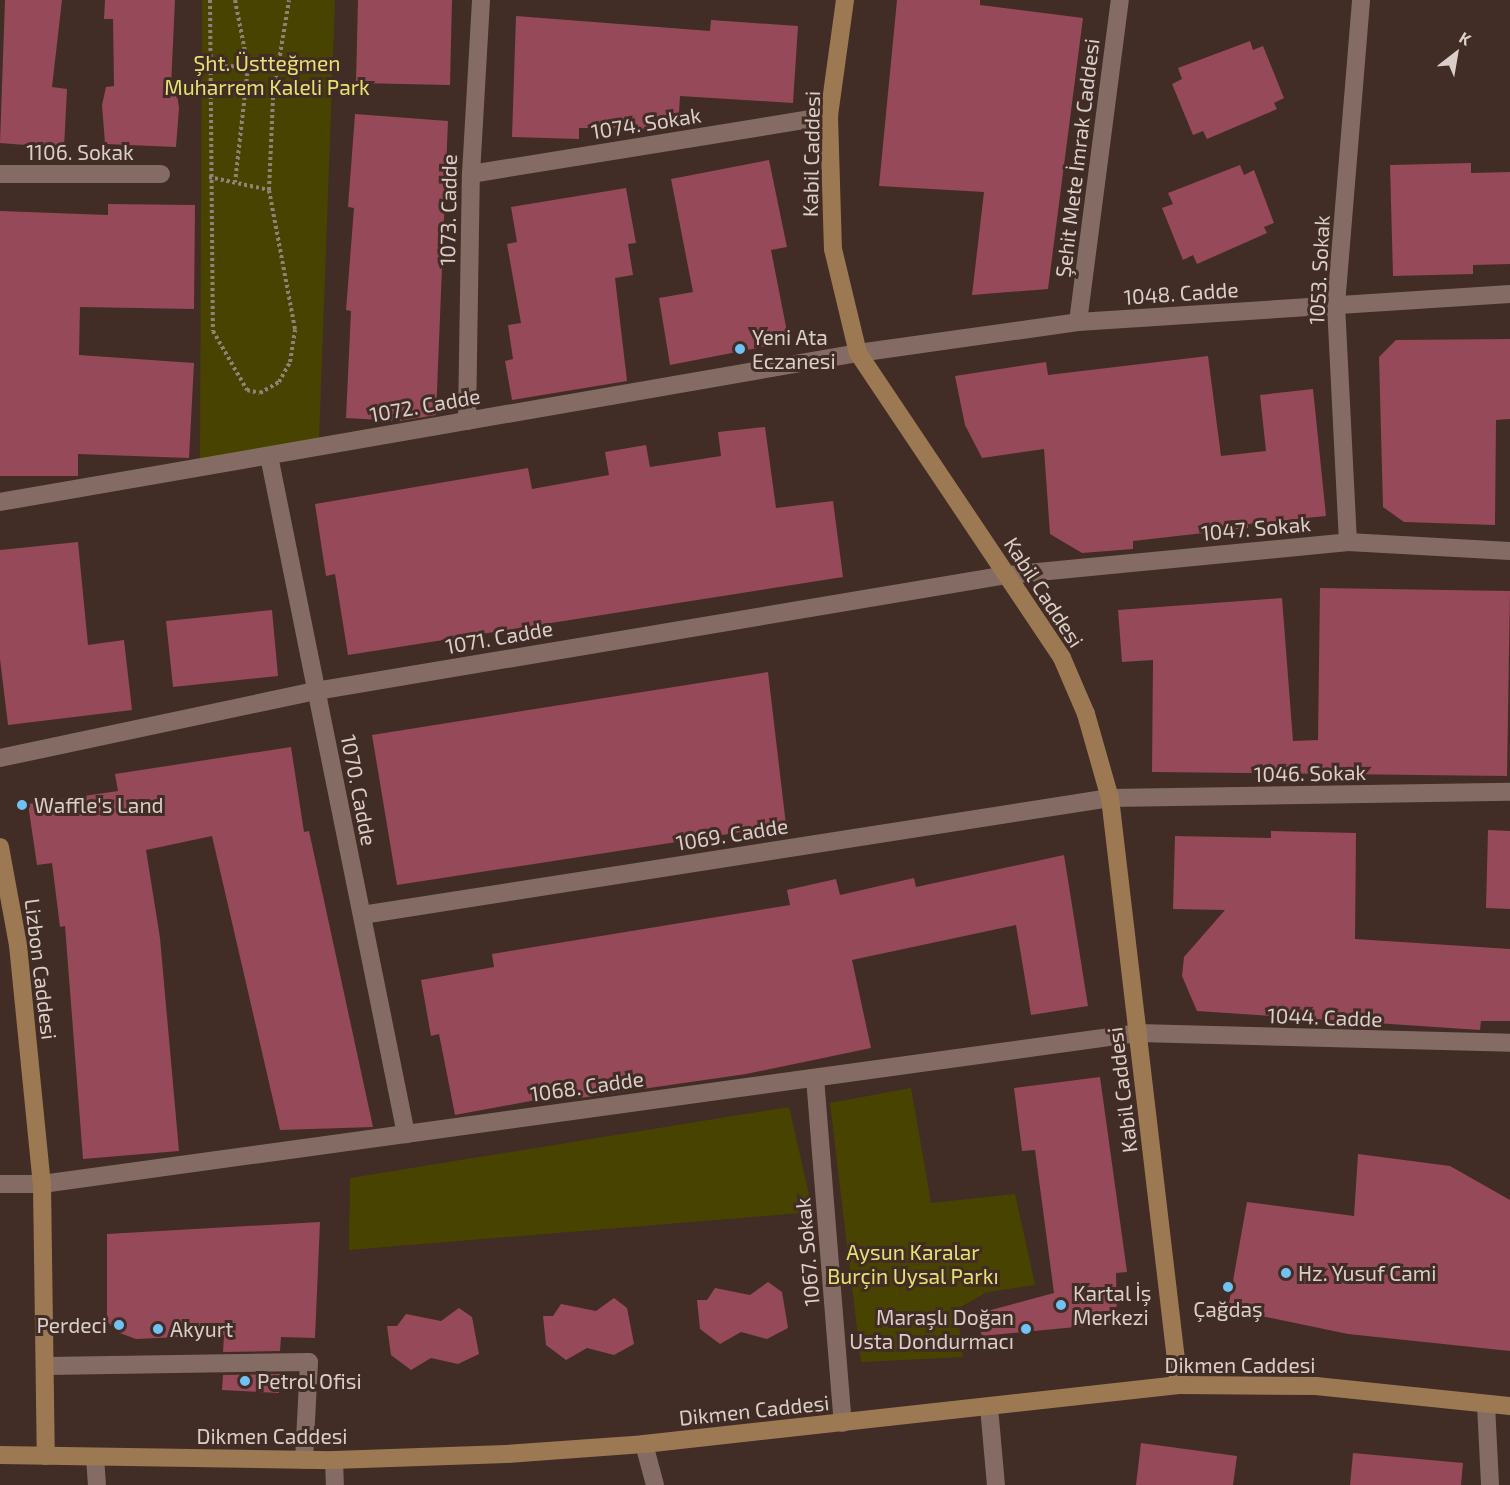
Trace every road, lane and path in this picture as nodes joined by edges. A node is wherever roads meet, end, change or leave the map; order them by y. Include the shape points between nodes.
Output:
1 (210, 0) edge
2 (235, 0) edge
3 (290, 0) edge
4 (481, 0) edge
5 (845, 0) edge
6 (1120, 0) edge
7 (1361, 0) edge
8 (213, 66) junction
9 (248, 67) junction
10 (278, 69) junction
11 (829, 116) junction
12 (0, 174) edge
13 (160, 174) dead end
14 (471, 174) junction
15 (209, 177) junction
16 (235, 182) junction
17 (269, 190) junction
18 (1510, 294) edge
19 (1336, 305) junction
20 (1078, 322) junction
21 (858, 353) junction
22 (467, 421) junction
23 (269, 456) junction
24 (0, 502) edge
25 (1348, 542) junction
26 (1510, 551) edge
27 (1007, 574) junction
28 (316, 691) junction
29 (0, 758) edge
30 (1510, 792) edge
31 (1110, 798) junction
32 (0, 847) edge
33 (362, 915) junction
34 (1138, 1033) junction
35 (1510, 1043) edge
36 (815, 1078) junction
37 (406, 1134) junction
38 (0, 1184) edge
39 (42, 1184) junction
40 (47, 1366) junction
41 (1179, 1384) junction
42 (1486, 1405) junction
43 (1510, 1406) edge
44 (990, 1407) junction
45 (843, 1423) junction
46 (644, 1444) junction
47 (0, 1455) edge
48 (46, 1456) junction
49 (96, 1458) junction
50 (304, 1460) junction
51 (334, 1460) junction
52 (97, 1485) edge
53 (335, 1485) edge
54 (655, 1485) edge
55 (996, 1485) edge
56 (1490, 1485) edge

1 - 8 path
2 - 9 path
3 - 10 path
4 - 14 street, 1073. Cadde
5 - 11 main road, Kabil Caddesi
6 - 20 street, Şehit Mete İmrak Caddesi
7 - 19 street, 1053. Sokak
8 - 9 path
8 - 15 path
9 - 10 path
9 - 16 path
10 - 17 path
11 - 14 street, 1074. Sokak
11 - 21 main road, Kabil Caddesi via 833,249
12 - 13 street, 1106. Sokak
14 - 22 street, 1073. Cadde
15 - 16 path
15 - 17 path via 213,331 247,390 260,393 285,372 295,329
16 - 17 path
18 - 19 street, 1048. Cadde
19 - 20 street, 1048. Cadde
19 - 25 street, 1053. Sokak
20 - 21 street, 1048. Cadde
21 - 22 street, 1072. Cadde
21 - 27 main road, Kabil Caddesi
22 - 23 street, 1072. Cadde
23 - 24 street, 1072. Cadde
23 - 28 street, 1070. Cadde
25 - 26 street, 1047. Sokak
25 - 27 street, 1047. Sokak
27 - 28 street, 1071. Cadde
27 - 31 main road, Kabil Caddesi via 1062,657 1086,714
28 - 29 street, 1071. Cadde
28 - 33 street, 1070. Cadde
30 - 31 street, 1046. Sokak
31 - 33 street, 1069. Cadde
31 - 34 main road, Kabil Caddesi
32 - 39 main road, Lizbon Caddesi via 18,945
33 - 37 street, 1070. Cadde
34 - 35 street, 1044. Cadde
34 - 36 street, 1068. Cadde
34 - 41 main road, Kabil Caddesi
36 - 37 street, 1068. Cadde
36 - 45 street, 1067. Sokak
37 - 39 street, 1068. Cadde
38 - 39 street, 1068. Cadde
39 - 40 main road, Lizbon Caddesi
40 - 48 main road, Lizbon Caddesi
40 - 50 street via 309,1362
41 - 42 main road, Dikmen Caddesi via 1316,1386
41 - 44 main road, Dikmen Caddesi
42 - 43 main road, Dikmen Caddesi
42 - 56 street
44 - 45 main road, Dikmen Caddesi
44 - 55 street
45 - 46 main road, Dikmen Caddesi
46 - 51 main road, Dikmen Caddesi
46 - 54 street
47 - 48 main road, Dikmen Caddesi
48 - 49 main road, Dikmen Caddesi
49 - 50 main road, Dikmen Caddesi
49 - 52 street
50 - 51 main road, Dikmen Caddesi
51 - 53 street

